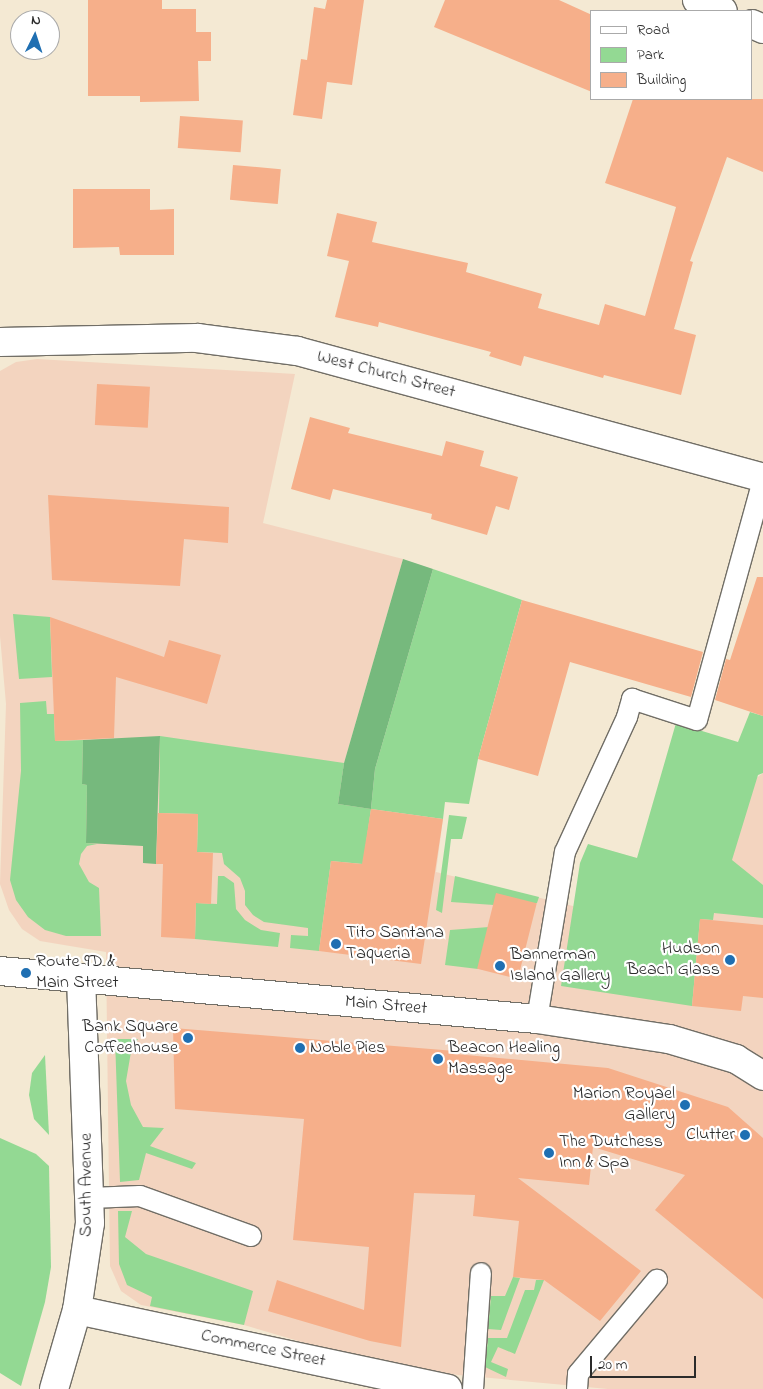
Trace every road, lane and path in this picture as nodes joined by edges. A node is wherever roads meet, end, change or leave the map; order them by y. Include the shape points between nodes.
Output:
1 (697, 0) edge
2 (721, 10) edge
3 (0, 342) edge
4 (763, 479) edge
5 (0, 971) edge
6 (80, 978) junction
7 (537, 1019) junction
8 (761, 1069) edge
9 (90, 1198) junction
10 (251, 1236) dead end
11 (482, 1273) dead end
12 (657, 1280) dead end
13 (77, 1310) junction
14 (54, 1389) edge
15 (448, 1389) edge
16 (473, 1389) edge
17 (577, 1389) edge

1 - 2 street
3 - 4 street, West Church Street via 197,338 297,351
4 - 7 lane via 697,720 632,699 627,717 565,852
5 - 6 street, Main Street
6 - 7 street, Main Street
6 - 9 street, South Avenue
7 - 8 street, Main Street via 669,1039
9 - 10 lane via 140,1196
9 - 13 street, South Avenue via 90,1223
11 - 16 lane
12 - 17 lane via 578,1374
13 - 14 street, South Avenue
13 - 15 street, Commerce Street

